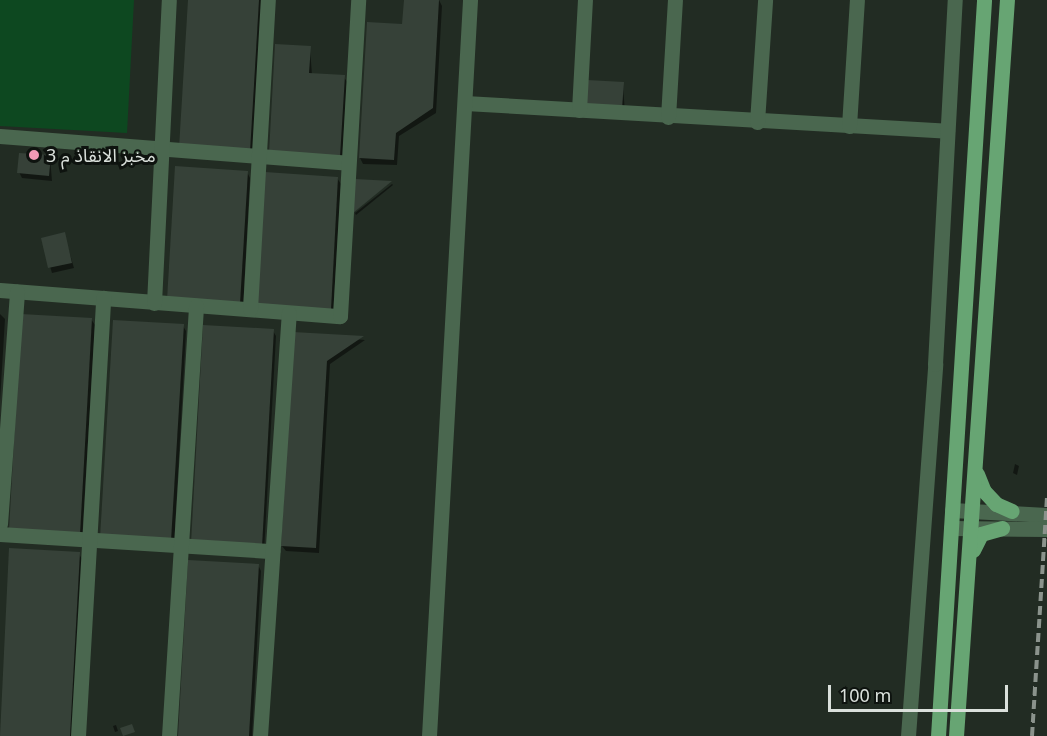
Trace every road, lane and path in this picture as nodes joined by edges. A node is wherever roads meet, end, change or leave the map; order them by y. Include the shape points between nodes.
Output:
1 (169, 0) edge
2 (268, 0) edge
3 (358, 0) edge
4 (470, 0) edge
5 (585, 0) edge
6 (675, 0) edge
7 (765, 0) edge
8 (857, 0) edge
9 (955, 0) edge
10 (984, 0) edge
11 (1007, 0) edge
12 (465, 103) junction
13 (579, 110) junction
14 (668, 117) junction
15 (757, 122) junction
16 (849, 126) junction
17 (947, 131) junction
18 (0, 136) edge
19 (160, 152) junction
20 (258, 158) junction
21 (348, 163) junction
22 (0, 290) edge
23 (17, 292) junction
24 (103, 298) junction
25 (154, 303) junction
26 (196, 306) junction
27 (250, 309) junction
28 (289, 313) junction
29 (977, 473) junction
30 (974, 509) junction
31 (952, 510) junction
32 (1012, 511) junction
33 (1047, 515) edge
34 (0, 524) edge
35 (951, 528) junction
36 (972, 528) junction
37 (1002, 528) junction
38 (1047, 530) edge
39 (0, 534) edge
40 (90, 540) junction
41 (182, 545) junction
42 (272, 550) junction
43 (967, 573) junction
44 (78, 736) edge
45 (169, 736) edge
46 (260, 736) edge
47 (429, 736) edge
48 (908, 736) edge
49 (938, 736) edge
50 (956, 736) edge

1 - 19 street
2 - 20 street
3 - 21 street
4 - 12 street
5 - 13 street
6 - 14 street
7 - 15 street
8 - 16 street
9 - 17 street
10 - 31 main road
11 - 29 main road
12 - 13 street
12 - 47 street
13 - 14 street
14 - 15 street
15 - 16 street
16 - 17 street
17 - 48 street
18 - 19 street
19 - 20 street
19 - 25 street
20 - 21 street
20 - 27 street
21 - 28 street via 340,316
22 - 23 street
23 - 24 street
23 - 34 street
24 - 25 street
24 - 40 street
25 - 26 street
26 - 27 street
26 - 41 street
27 - 28 street
28 - 42 street
29 - 30 main road
29 - 32 main road via 996,504
30 - 31 street
30 - 32 street
30 - 36 main road
31 - 35 main road
32 - 33 street
35 - 36 street
35 - 49 main road
36 - 37 street
36 - 43 main road
37 - 38 street
37 - 43 main road via 981,534
39 - 40 street
40 - 41 street
40 - 44 street
41 - 42 street
41 - 45 street
42 - 46 street
43 - 50 main road

